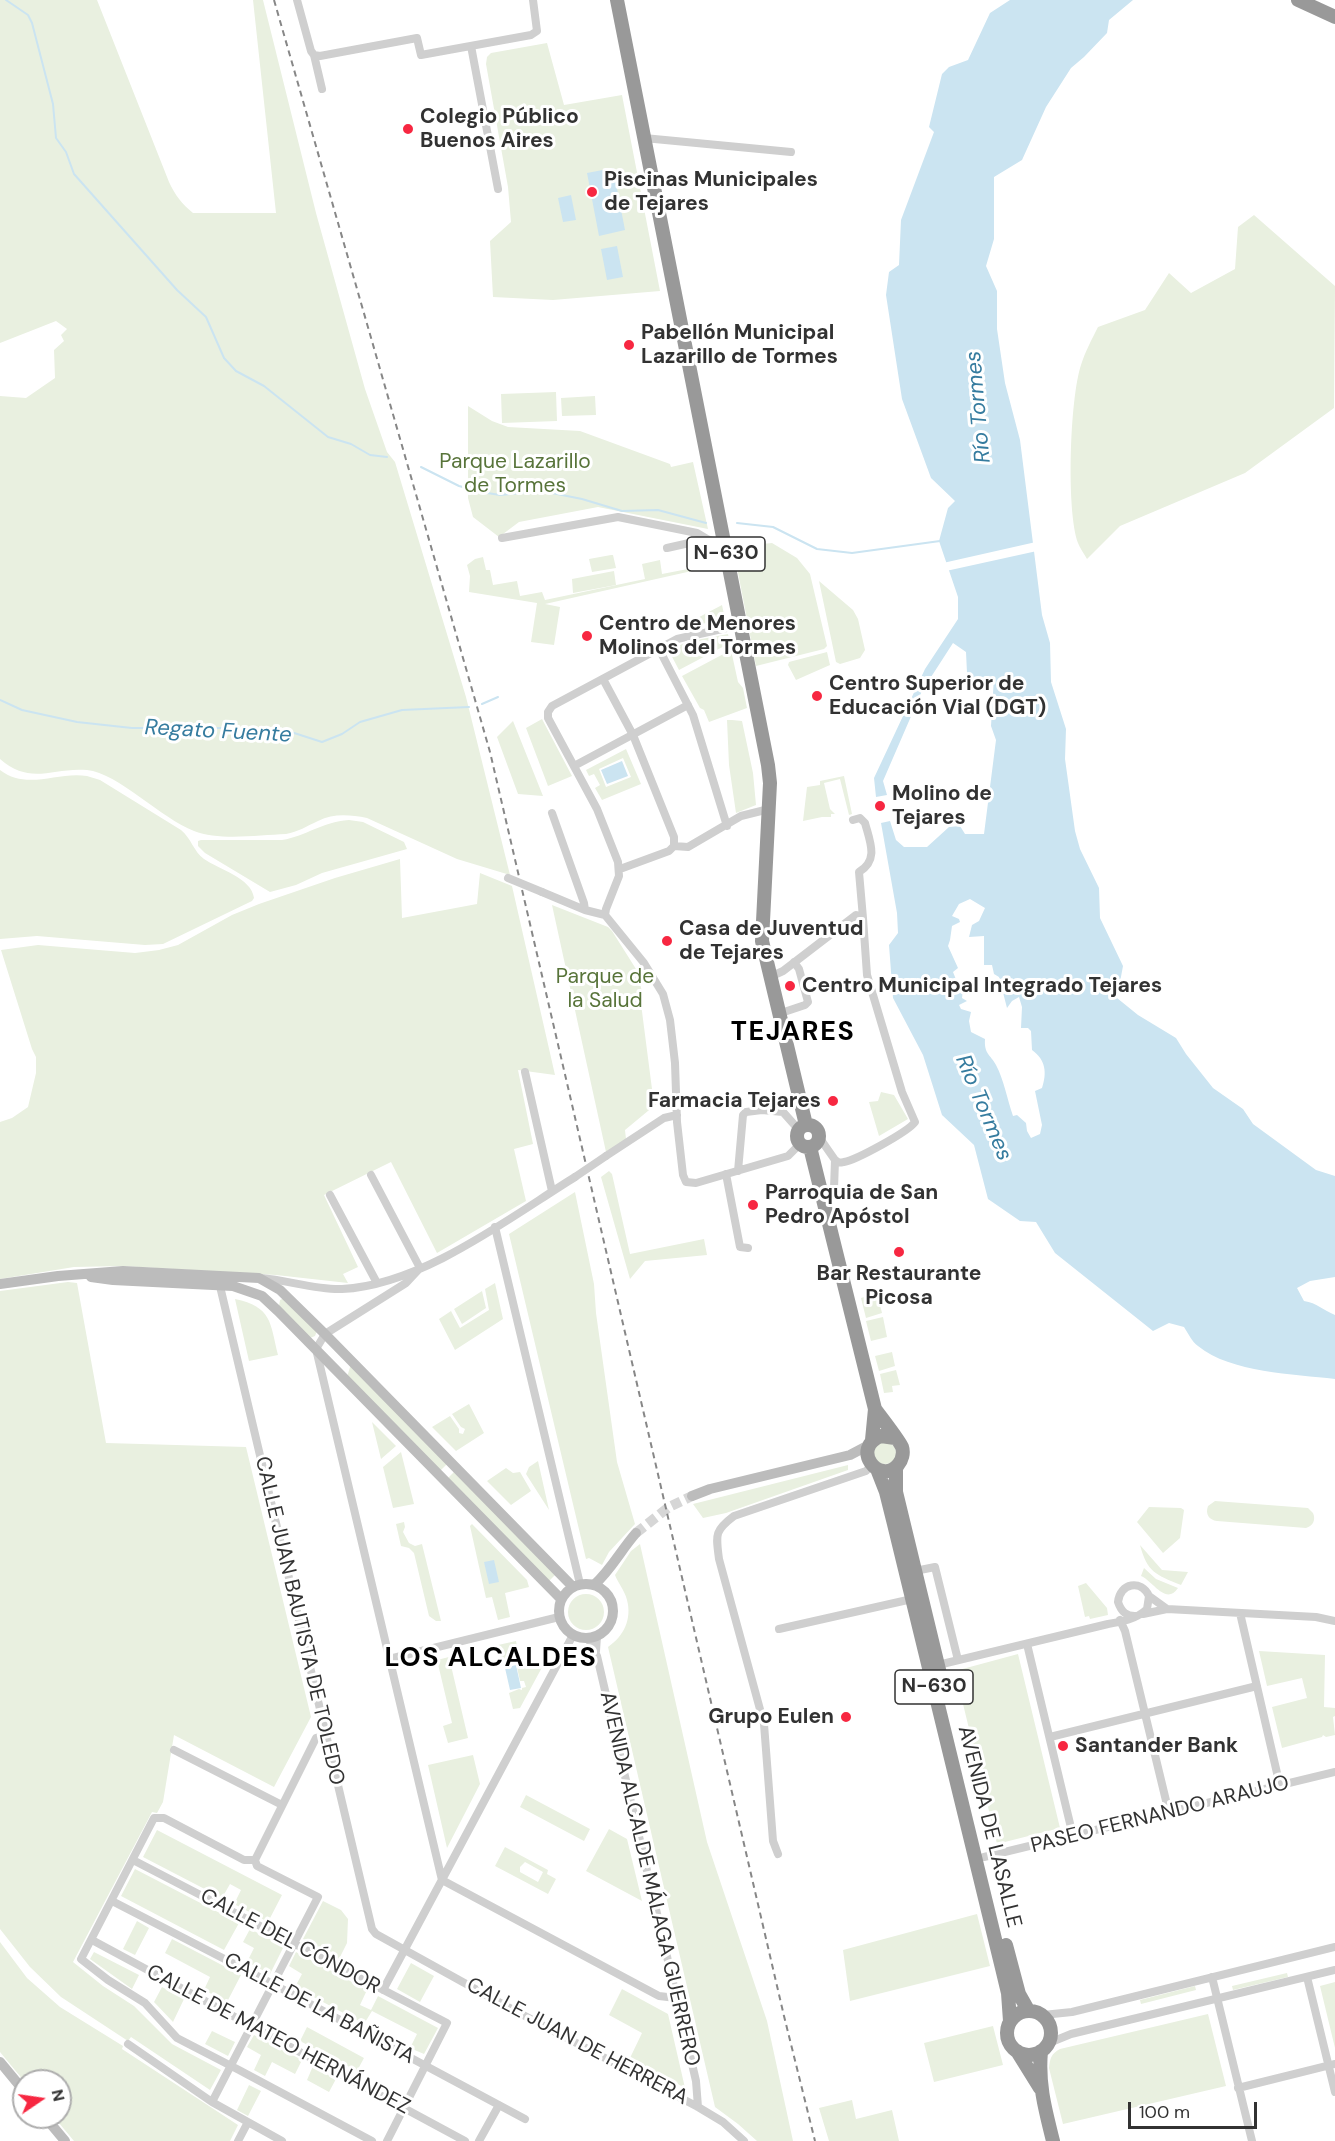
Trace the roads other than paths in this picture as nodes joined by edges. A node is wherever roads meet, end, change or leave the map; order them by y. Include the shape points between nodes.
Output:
1 (297, 0) edge
2 (533, 0) edge
3 (617, 0) edge
4 (1298, 0) edge
5 (1335, 17) edge
6 (471, 46) junction
7 (314, 55) junction
8 (322, 89) dead end
9 (644, 138) junction
10 (791, 152) dead end
11 (498, 189) dead end
12 (502, 538) dead end
13 (707, 539) junction
14 (724, 544) junction
15 (667, 548) dead end
16 (740, 626) junction
17 (659, 649) junction
18 (603, 679) junction
19 (688, 705) junction
20 (633, 735) junction
21 (574, 766) junction
22 (769, 809) junction
23 (552, 813) dead end
24 (853, 820) dead end
25 (727, 826) junction
26 (674, 846) junction
27 (620, 869) junction
28 (508, 878) dead end
29 (585, 910) junction
30 (605, 915) junction
31 (861, 917) junction
32 (794, 962) junction
33 (770, 976) junction
34 (778, 1014) junction
35 (525, 1072) dead end
36 (677, 1115) junction
37 (804, 1134) junction
38 (835, 1160) junction
39 (738, 1171) junction
40 (726, 1174) junction
41 (371, 1175) dead end
42 (552, 1191) junction
43 (330, 1195) dead end
44 (823, 1196) junction
45 (495, 1227) junction
46 (748, 1248) dead end
47 (420, 1268) junction
48 (259, 1278) junction
49 (219, 1280) junction
50 (291, 1281) junction
51 (377, 1283) junction
52 (0, 1284) edge
53 (280, 1290) junction
54 (271, 1303) junction
55 (325, 1334) junction
56 (316, 1349) junction
57 (340, 1373) junction
58 (325, 1381) junction
59 (875, 1409) junction
60 (895, 1438) junction
61 (871, 1443) junction
62 (850, 1455) junction
63 (873, 1465) junction
64 (896, 1467) junction
65 (692, 1496) tunnel mouth
66 (636, 1533) tunnel mouth
67 (915, 1571) junction
68 (576, 1586) junction
69 (598, 1587) junction
70 (1149, 1596) junction
71 (561, 1599) junction
72 (912, 1599) junction
73 (1118, 1607) junction
74 (1167, 1609) junction
75 (1240, 1613) junction
76 (1140, 1615) junction
77 (560, 1617) junction
78 (1335, 1621) edge
79 (1122, 1622) junction
80 (1108, 1624) junction
81 (779, 1629) dead end
82 (573, 1635) junction
83 (593, 1637) junction
84 (1027, 1644) junction
85 (390, 1659) junction
86 (958, 1660) junction
87 (938, 1665) junction
88 (1257, 1686) junction
89 (1145, 1713) junction
90 (326, 1736) junction
91 (1050, 1737) junction
92 (174, 1750) dead end
93 (1335, 1772) edge
94 (1280, 1786) junction
95 (282, 1805) junction
96 (1169, 1813) junction
97 (1073, 1836) junction
98 (778, 1854) dead end
99 (984, 1857) junction
100 (134, 1860) junction
101 (255, 1860) junction
102 (442, 1880) junction
103 (112, 1901) junction
104 (92, 1940) junction
105 (294, 1944) junction
106 (1335, 1947) edge
107 (405, 1950) junction
108 (1335, 1970) edge
109 (1212, 1977) junction
110 (1307, 1977) junction
111 (273, 1984) junction
112 (383, 1990) junction
113 (676, 1998) junction
114 (1217, 1999) junction
115 (1028, 2010) junction
116 (1043, 2015) junction
117 (1010, 2021) junction
118 (251, 2026) junction
119 (128, 2044) dead end
120 (1045, 2047) junction
121 (1017, 2052) junction
122 (0, 2062) edge
123 (425, 2064) junction
124 (230, 2065) junction
125 (1332, 2065) edge
126 (12, 2076) edge
127 (1238, 2088) junction
128 (1041, 2090) junction
129 (1335, 2091) edge
130 (212, 2102) junction
131 (499, 2105) junction
132 (698, 2106) junction
133 (404, 2107) junction
134 (525, 2119) dead end
135 (248, 2122) junction
136 (55, 2129) edge
137 (65, 2141) edge
138 (238, 2141) edge
139 (282, 2141) edge
140 (372, 2141) edge
141 (387, 2141) edge
142 (465, 2141) edge
143 (479, 2141) edge
144 (744, 2141) edge
145 (1053, 2141) edge
146 (1252, 2141) edge

1 - 7 street
2 - 6 street via 537,31
3 - 9 highway, N-630
4 - 5 highway
6 - 7 street via 421,55 417,38
6 - 11 street
7 - 8 street
9 - 10 street
9 - 14 highway, N-630
12 - 13 street via 618,517 697,533
13 - 14 street
13 - 15 street
14 - 16 highway, N-630
16 - 17 street via 687,636
16 - 22 highway, N-630 via 768,765
17 - 18 street
17 - 19 street
18 - 20 street
18 - 21 street via 552,706 548,712
19 - 20 street
19 - 25 street
20 - 21 street
20 - 26 street via 674,837
21 - 27 street via 597,809
22 - 25 street via 741,816
22 - 33 highway, N-630 via 762,941
23 - 29 street
24 - 31 street via 860,818 866,823 872,853 869,864 859,872
25 - 26 street via 688,847
26 - 27 street
27 - 30 street
28 - 29 street, bridge
29 - 30 street
30 - 36 street via 663,994 673,1042
31 - 32 street via 856,915
31 - 38 street via 867,975 902,1092 915,1122 856,1158
32 - 33 street
32 - 34 street via 808,1002
33 - 34 highway, N-630
34 - 37 highway, N-630
35 - 42 street
36 - 40 street via 683,1175 688,1183
36 - 42 street, bridge via 664,1118
37 - 38 street
37 - 39 street via 788,1156
37 - 39 street via 780,1111 746,1112
37 - 44 highway, N-630
38 - 44 street via 834,1189
39 - 40 street
40 - 46 street via 740,1247
41 - 47 street
42 - 45 street
43 - 51 street
44 - 59 highway, N-630
45 - 47 street
45 - 68 street
47 - 51 street
47 - 55 street via 406,1283
48 - 49 main road
48 - 50 street
48 - 53 main road
49 - 52 main road via 113,1280 77,1275
49 - 54 main road via 254,1292
49 - 90 street, CALLE JUAN BAUTISTA DE TOLEDO
50 - 51 street via 339,1289
50 - 53 street
53 - 54 street
53 - 55 main road
54 - 56 main road
55 - 56 street
55 - 68 main road
56 - 57 main road
56 - 58 street
57 - 58 street
57 - 71 main road
58 - 85 street
59 - 60 highway, N-630
59 - 61 highway, N-630
60 - 61 highway via 881,1436
60 - 64 highway, N-630 via 903,1454
61 - 62 main road
61 - 63 highway, N-630
62 - 63 main road
62 - 65 main road
63 - 64 highway via 887,1471
63 - 72 highway, AVENIDA DE LASALLE / N-630 via 886,1492
63 - 98 street via 866,1471 734,1516 720,1526 716,1536 764,1724 773,1841
64 - 67 highway, AVENIDA DE LASALLE / N-630 via 896,1492
66 - 69 main road
67 - 86 street via 935,1567
67 - 87 highway, AVENIDA DE LASALLE / N-630
68 - 69 main road
68 - 71 main road
69 - 83 main road via 608,1595 613,1610 609,1625
70 - 73 street via 1143,1588 1128,1586 1120,1592
70 - 74 street
70 - 76 street via 1148,1606
71 - 77 main road
72 - 81 street
72 - 117 highway, AVENIDA DE LASALLE / N-630 via 1008,1993
73 - 76 street via 1126,1614
73 - 79 street
73 - 80 street
74 - 75 street
74 - 76 street
75 - 78 street
75 - 88 street
76 - 79 street
77 - 82 main road
77 - 85 street
79 - 80 street
79 - 89 street
80 - 84 street
82 - 83 main road
82 - 102 street
83 - 113 street, AVENIDA ALCALDE MÁLAGA GUERRERO
84 - 86 street
84 - 91 street
85 - 102 street
86 - 87 street
87 - 99 highway, AVENIDA DE LASALLE / N-630
88 - 89 street
88 - 94 street
89 - 91 street
89 - 96 street
90 - 95 street via 316,1738
90 - 107 street, CALLE JUAN BAUTISTA DE TOLEDO via 372,1929
91 - 97 street
92 - 95 street
93 - 94 street, PASEO FERNANDO ARAUJO
94 - 96 street, PASEO FERNANDO ARAUJO
95 - 101 street
96 - 97 street, PASEO FERNANDO ARAUJO
97 - 99 street, PASEO FERNANDO ARAUJO
99 - 115 highway, AVENIDA DE LASALLE / N-630 via 1019,1994
100 - 101 street via 154,1818 164,1818 244,1860
100 - 103 street
100 - 105 street, CALLE DEL CÓNDOR
101 - 105 street via 257,1866 318,1897
102 - 107 street
102 - 113 street via 659,1996
103 - 104 street
103 - 111 street, CALLE DE LA BAÑISTA
104 - 118 street, CALLE DE MATEO HERNÁNDEZ
104 - 124 street via 81,1959 145,2003 177,2038
105 - 111 street
105 - 112 street, CALLE DEL CÓNDOR
106 - 109 street
107 - 112 street
107 - 132 street, CALLE JUAN DE HERRERA
108 - 110 street
109 - 114 street
109 - 116 street via 1072,2012
110 - 114 street
110 - 125 street
111 - 118 street
111 - 123 street, CALLE DE LA BAÑISTA
112 - 123 street, CALLE DEL CÓNDOR via 447,2024
113 - 132 street, AVENIDA ALCALDE MÁLAGA GUERRERO via 696,2081
114 - 120 street via 1076,2033
114 - 127 street
115 - 116 highway
115 - 117 highway
116 - 120 highway, N-630 via 1051,2033
117 - 121 highway, N-630 via 1008,2041
118 - 124 street
118 - 133 street, CALLE DE MATEO HERNÁNDEZ
119 - 130 street
120 - 121 highway via 1025,2055
120 - 128 highway, N-630
121 - 128 highway, N-630
122 - 126 main road
123 - 131 street, CALLE DE LA BAÑISTA
123 - 133 street
124 - 130 street
124 - 140 street
125 - 127 street
125 - 129 street
127 - 146 street
128 - 145 highway, N-630
130 - 135 street
131 - 134 street, CALLE DE LA BAÑISTA
131 - 143 street
132 - 144 street, CALLE JUAN DE HERRERA
133 - 141 street
133 - 142 street, CALLE DE MATEO HERNÁNDEZ
135 - 138 street
135 - 139 street
136 - 137 main road

